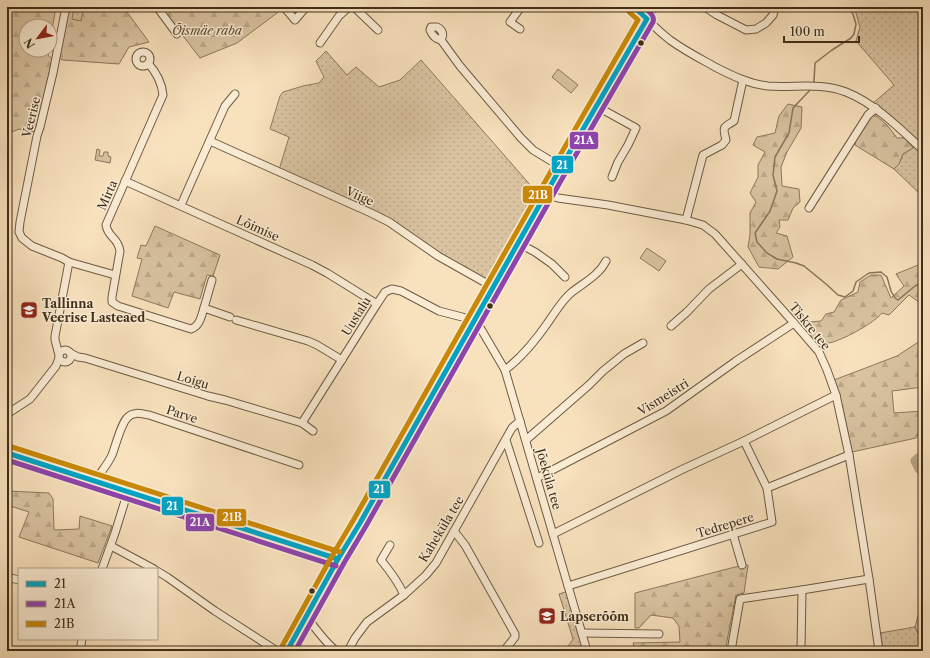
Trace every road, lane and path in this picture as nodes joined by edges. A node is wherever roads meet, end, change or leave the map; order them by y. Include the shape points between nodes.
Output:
1 (66, 7) edge
2 (157, 7) edge
3 (284, 7) edge
4 (306, 7) edge
5 (348, 7) edge
6 (354, 7) edge
7 (521, 7) edge
8 (634, 7) edge
9 (654, 7) edge
10 (705, 7) edge
11 (775, 7) edge
12 (647, 19) junction
13 (430, 28) dead end
14 (520, 29) dead end
15 (378, 30) dead end
16 (177, 34) dead end
17 (320, 43) dead end
18 (148, 63) dead end
19 (743, 80) junction
20 (235, 94) dead end
21 (596, 106) junction
22 (876, 108) junction
23 (210, 141) junction
24 (923, 150) edge
25 (561, 167) junction
26 (612, 177) dead end
27 (125, 181) junction
28 (545, 194) junction
29 (181, 205) junction
30 (809, 208) dead end
31 (686, 220) junction
32 (518, 243) junction
33 (606, 261) dead end
34 (69, 262) junction
35 (742, 264) junction
36 (115, 275) junction
37 (566, 277) dead end
38 (212, 280) dead end
39 (493, 287) junction
40 (377, 304) junction
41 (204, 308) junction
42 (474, 321) junction
43 (794, 323) junction
44 (671, 326) dead end
45 (643, 342) dead end
46 (65, 356) junction
47 (342, 360) junction
48 (506, 370) junction
49 (836, 395) junction
50 (7, 414) edge
51 (520, 421) junction
52 (302, 423) junction
53 (312, 431) dead end
54 (506, 440) junction
55 (526, 440) junction
56 (744, 441) junction
57 (7, 453) edge
58 (849, 455) junction
59 (298, 465) dead end
60 (537, 478) junction
61 (95, 481) junction
62 (767, 488) junction
63 (128, 491) junction
64 (454, 531) junction
65 (553, 534) junction
66 (733, 534) junction
67 (539, 543) dead end
68 (390, 545) dead end
69 (111, 546) junction
70 (338, 559) junction
71 (742, 565) dead end
72 (102, 568) edge
73 (152, 568) edge
74 (158, 572) edge
75 (7, 577) edge
76 (18, 580) edge
77 (869, 580) junction
78 (568, 586) junction
79 (802, 590) junction
80 (404, 595) junction
81 (306, 616) junction
82 (582, 633) junction
83 (659, 634) dead end
84 (82, 640) edge
85 (80, 651) edge
86 (277, 651) edge
87 (287, 651) edge
88 (336, 651) edge
89 (348, 651) edge
90 (504, 651) edge
91 (587, 651) edge
92 (731, 651) edge
93 (801, 651) edge
94 (879, 651) edge

1 - 34 street, Veerise via 53,73 36,136 19,232 32,246
2 - 16 street
3 - 4 street via 294,20
5 - 17 street
6 - 15 street
7 - 14 street via 510,22
8 - 12 street
9 - 12 street
10 - 11 street via 746,30 756,30 773,15
12 - 19 street via 685,50
12 - 21 street
13 - 25 street via 433,36 441,40 525,142 533,150
18 - 27 street, Mirta via 155,71 163,95
19 - 22 street via 769,86 836,88
19 - 31 street via 734,121 724,129 726,140 722,145 703,155
20 - 23 street via 225,106
21 - 25 street
21 - 26 street via 636,128
22 - 24 street
22 - 30 street via 868,115
23 - 29 street
23 - 39 street, Viige via 389,222 438,256
25 - 28 street
27 - 29 street, Lõimise
27 - 36 street, Mirta via 106,225 108,234 119,245
28 - 31 street, Tiskre tee
28 - 32 street
29 - 40 street, Lõimise via 312,265
31 - 35 street, Tiskre tee via 702,225 715,234
32 - 37 street via 552,264
32 - 39 street
33 - 48 street via 596,275 571,293 558,307 542,331
34 - 36 street
34 - 46 street via 55,336 56,345
35 - 43 street, Tiskre tee
35 - 44 street via 710,289
36 - 41 street, Mirta via 112,302 118,306 191,329 198,324
38 - 41 street
39 - 42 street
40 - 42 street, Uustalu via 385,292 392,289 401,290 439,311
40 - 47 street, Uustalu
41 - 47 street via 308,341
42 - 48 street, Jõeküla tee
42 - 70 street
43 - 49 street, Tiskre tee via 819,352
43 - 60 street, Vismeistri via 666,411
45 - 55 street via 603,371
46 - 50 street, Loigu via 30,399
46 - 52 street, Loigu via 85,358
47 - 52 street, Uustalu
48 - 51 street, Jõeküla tee
49 - 56 street
49 - 58 street, Tiskre tee
51 - 54 street, Kaheküla tee via 512,428
51 - 55 street, Jõeküla tee
52 - 53 street
54 - 64 street, Kaheküla tee
54 - 67 street
55 - 60 street, Jõeküla tee
56 - 62 street
56 - 65 street
57 - 61 street
58 - 62 street
58 - 77 street, Tiskre tee
59 - 61 street, Parve via 149,415 134,413 123,424 111,456
60 - 65 street, Jõeküla tee
61 - 63 street
62 - 66 street, Tedrepere via 772,522
63 - 69 street
63 - 70 street
64 - 80 street, Kaheküla tee via 436,563
64 - 90 street via 465,545 515,634
65 - 78 street, Jõeküla tee
66 - 71 street
66 - 78 street, Tedrepere
68 - 80 street via 381,560 398,582
69 - 72 street
69 - 73 street
70 - 81 street
74 - 86 street
75 - 76 street
77 - 79 street
77 - 94 street, Tiskre tee
78 - 82 street, Jõeküla tee
79 - 92 street via 740,599
79 - 93 street
80 - 89 street, Kaheküla tee via 367,622
81 - 87 street
81 - 88 street
82 - 83 street
82 - 91 street, Jõeküla tee
84 - 85 street

